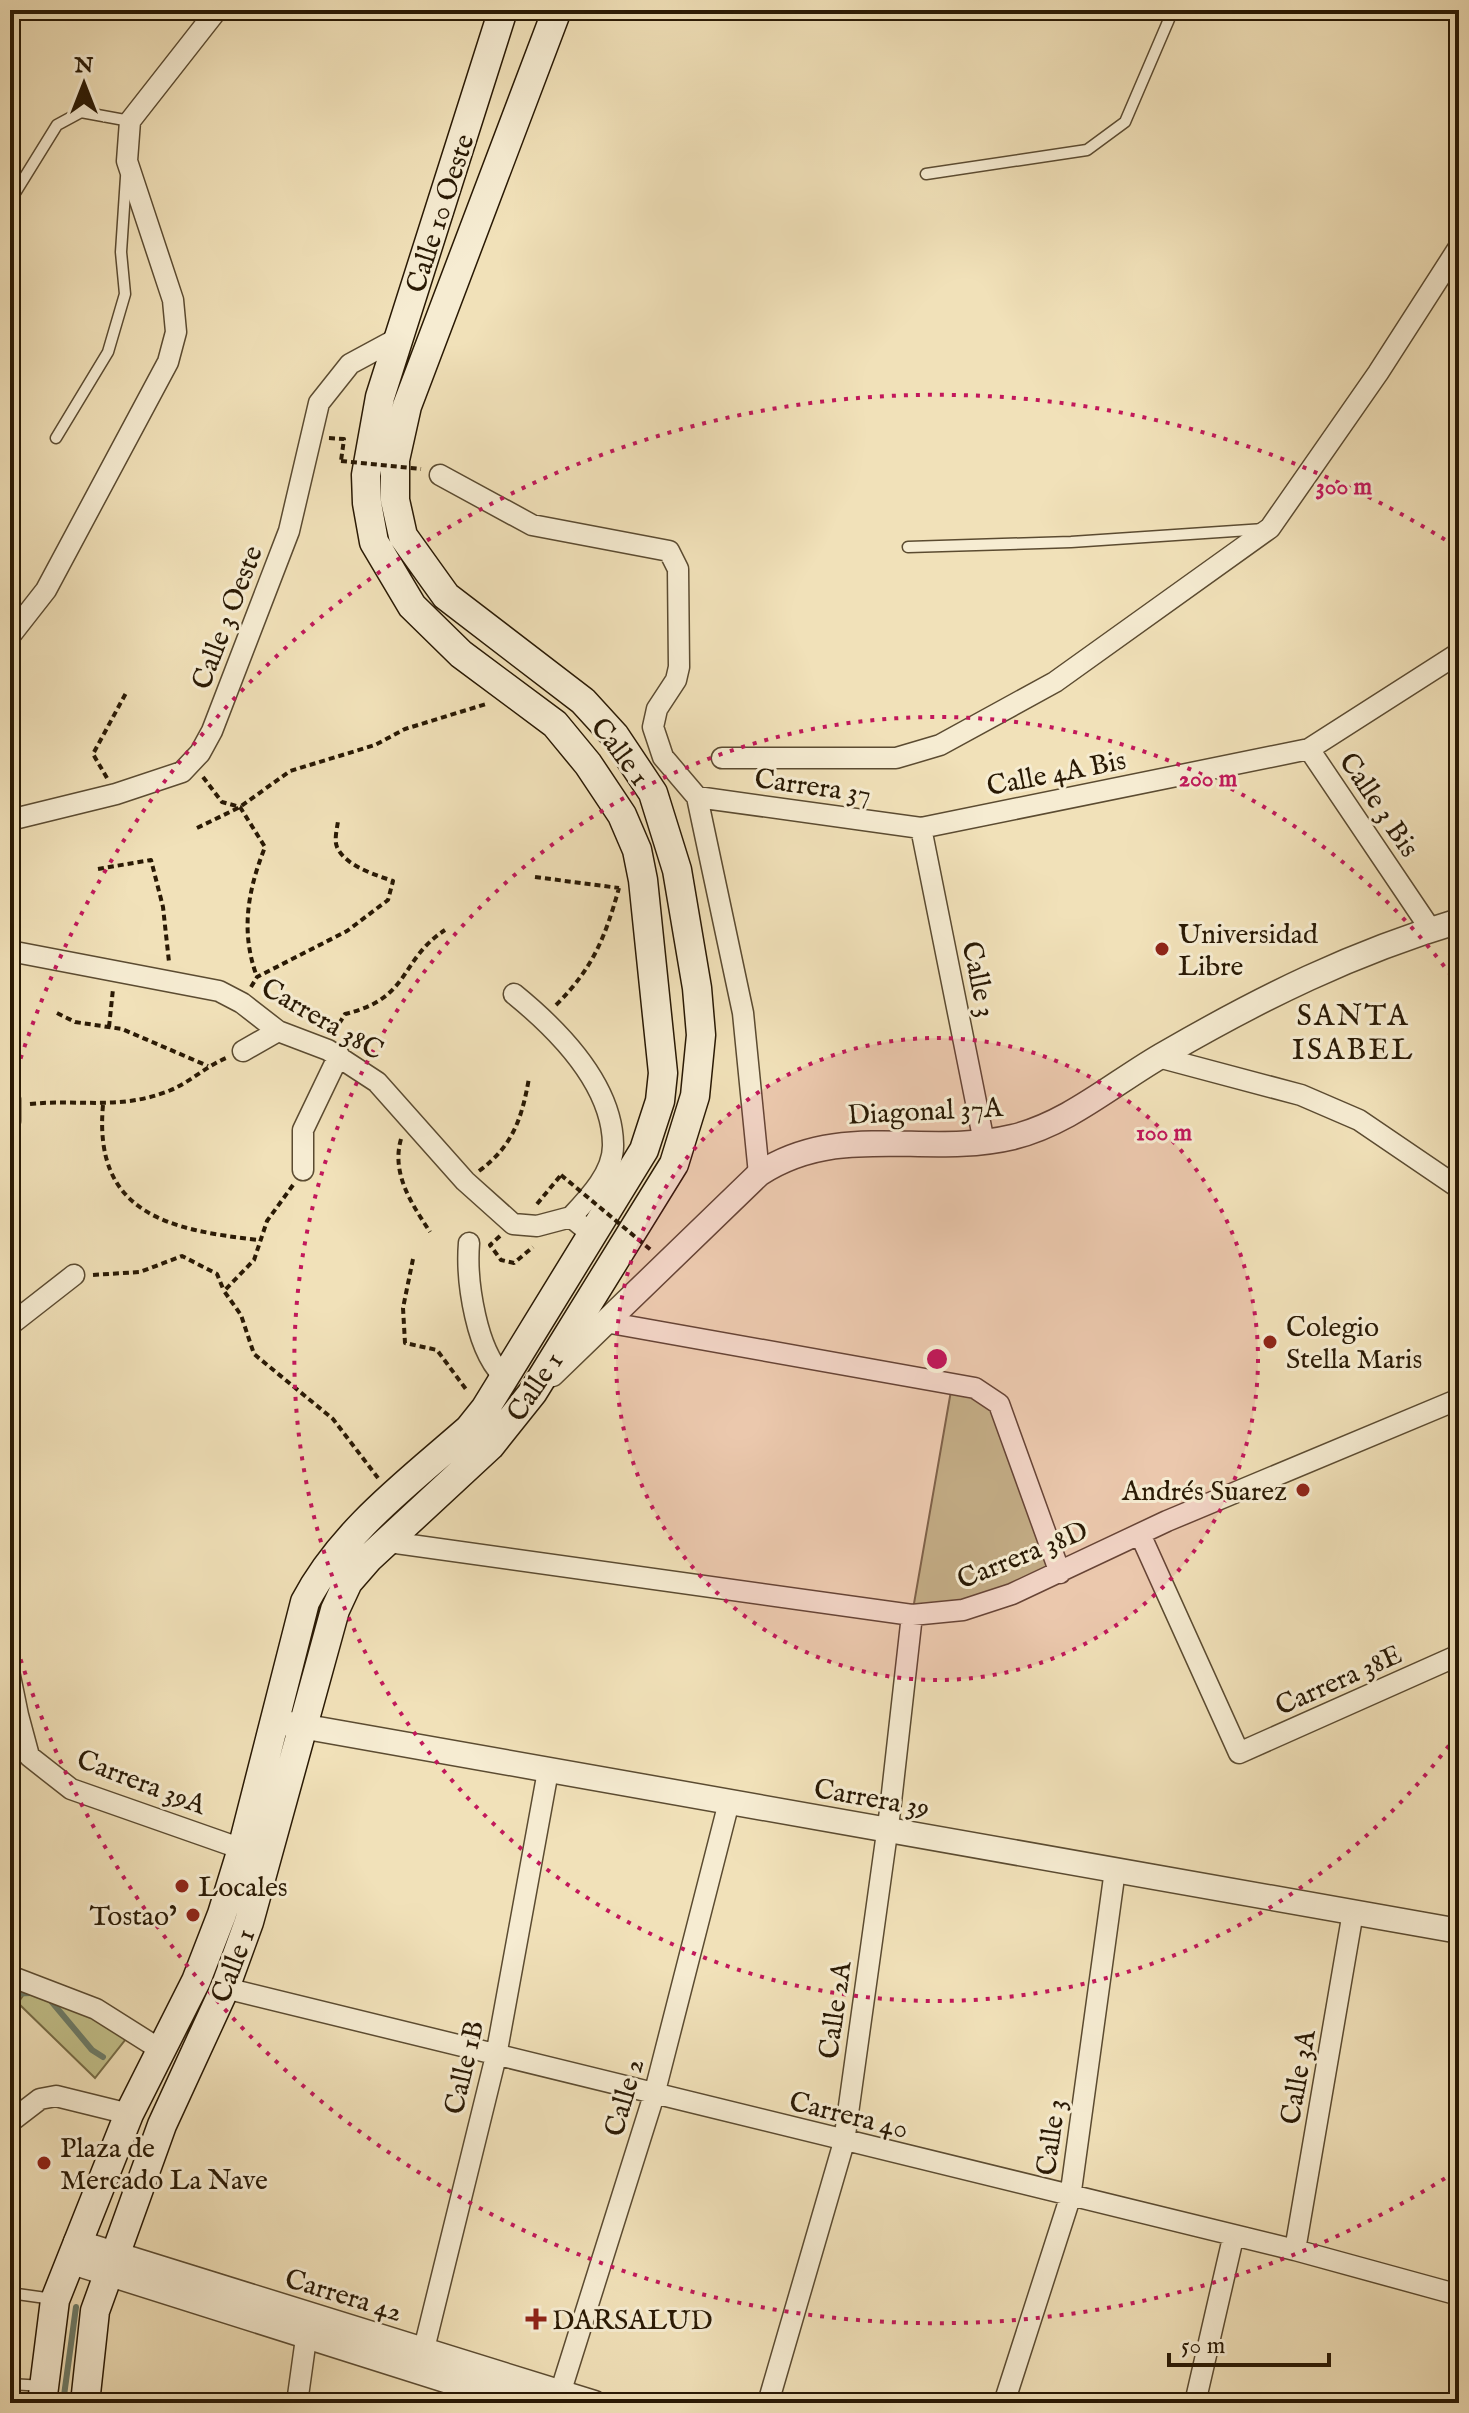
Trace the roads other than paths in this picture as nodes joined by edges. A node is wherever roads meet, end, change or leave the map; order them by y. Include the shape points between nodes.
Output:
1 (217, 10) edge
2 (503, 10) edge
3 (557, 10) edge
4 (1173, 10) edge
5 (130, 121) junction
6 (127, 161) junction
7 (926, 174) dead end
8 (10, 201) edge
9 (1459, 247) edge
10 (400, 337) junction
11 (407, 406) joint
12 (376, 416) joint
13 (56, 438) dead end
14 (431, 472) road end
15 (1270, 528) junction
16 (908, 547) dead end
17 (10, 636) edge
18 (1459, 653) edge
19 (1309, 749) junction
20 (722, 758) dead end
21 (697, 797) junction
22 (10, 820) edge
23 (921, 828) junction
24 (1459, 921) edge
25 (1431, 930) junction
26 (10, 951) edge
27 (514, 994) dead end
28 (278, 1031) junction
29 (243, 1051) road end
30 (333, 1052) junction
31 (1158, 1057) junction
32 (984, 1142) junction
33 (303, 1170) road end
34 (759, 1174) junction
35 (1459, 1188) edge
36 (582, 1226) junction
37 (469, 1243) dead end
38 (74, 1275) road end
39 (605, 1322) junction
40 (10, 1325) edge
41 (507, 1379) junction
42 (533, 1392) junction
43 (1459, 1399) edge
44 (1140, 1534) junction
45 (389, 1542) junction
46 (1060, 1573) junction
47 (912, 1615) junction
48 (1459, 1655) edge
49 (10, 1676) edge
50 (14, 1713) edge
51 (275, 1722) junction
52 (304, 1727) junction
53 (548, 1771) junction
54 (729, 1802) junction
55 (888, 1830) junction
56 (242, 1849) junction
57 (1115, 1870) junction
58 (1353, 1912) junction
59 (1459, 1931) edge
60 (10, 1976) edge
61 (225, 1988) junction
62 (161, 2050) junction
63 (496, 2056) junction
64 (654, 2095) junction
65 (129, 2114) junction
66 (10, 2122) edge
67 (844, 2142) junction
68 (1070, 2198) junction
69 (1233, 2238) junction
70 (1295, 2250) junction
71 (72, 2251) junction
72 (110, 2263) junction
73 (10, 2293) edge
74 (1459, 2295) edge
75 (55, 2300) junction
76 (308, 2325) junction
77 (421, 2361) junction
78 (10, 2384) edge
79 (43, 2395) edge
80 (559, 2398) edge
81 (85, 2403) edge
82 (297, 2403) edge
83 (518, 2403) edge
84 (594, 2403) edge
85 (768, 2403) edge
86 (1004, 2403) edge
87 (1195, 2403) edge

1 - 5 street
2 - 10 main road, Calle 10 Oeste
3 - 11 main road, Calle 10 Oeste
4 - 7 lane via 1125,122 1087,150
5 - 6 street
5 - 8 lane via 81,112 57,125
6 - 13 lane via 121,252 125,294 108,352
6 - 17 street via 173,300 176,332 168,362 69,550
9 - 15 street
10 - 12 main road, Calle 10 Oeste
10 - 22 street, Calle 3 Oeste via 350,364 319,403 289,531 200,753 182,772
11 - 42 main road, Calle 1 via 395,460 395,500 403,536 446,596 583,701 633,762 661,813 677,870 697,988 699,1074 674,1164
12 - 36 main road, Calle 1 via 367,503 374,542 394,578 433,630 543,713 566,737 622,815 637,850 654,956 663,1073 660,1101 644,1150
14 - 21 street via 532,525 669,551 678,569 679,667 653,727 663,757
15 - 16 lane
15 - 20 street via 1055,682 940,745 896,758
18 - 19 street, Calle 4A Bis
19 - 23 street, Calle 4A Bis
19 - 25 street, Calle 3 Bis
21 - 23 street, Carrera 37
21 - 34 street via 743,1013
23 - 32 street, Calle 3
24 - 25 street, Diagonal 37A
25 - 31 street, Diagonal 37A via 1325,968
26 - 28 street, Carrera 38C via 219,991
27 - 36 street via 542,1017 588,1073 603,1104 613,1144
28 - 29 street
28 - 30 street, Carrera 38C
30 - 33 street via 303,1130
30 - 36 street, Carrera 38C via 377,1082 465,1181 513,1224
31 - 32 street, Diagonal 37A via 1063,1119
31 - 35 street via 1301,1095 1359,1120
32 - 34 street, Diagonal 37A via 823,1146 789,1156
34 - 39 street, Diagonal 37A
36 - 41 main road, Calle 1
37 - 41 street via 471,1299 479,1330 495,1367
38 - 40 street
39 - 42 street, Diagonal 37A
39 - 46 street via 975,1388 999,1404
41 - 51 main road, Calle 1 via 469,1429 324,1566 305,1602
42 - 45 main road, Calle 1 via 490,1446
43 - 44 street, Carrera 38D
44 - 46 street, Carrera 38D
44 - 48 street, Carrera 38E via 1239,1753
45 - 47 street, Carrera 38D
45 - 52 main road, Calle 1 via 368,1559 341,1596
46 - 47 street, Carrera 38D via 963,1610
47 - 55 street, Calle 2A
49 - 50 street
50 - 56 street, Carrera 39A via 29,1756 71,1789
51 - 52 street, Carrera 39
51 - 56 main road, Calle 1
52 - 53 street, Carrera 39
52 - 61 main road, Calle 1
53 - 54 street, Carrera 39
53 - 63 street, Calle 1B
54 - 55 street, Carrera 39
54 - 64 street, Calle 2
55 - 57 street, Carrera 39
55 - 67 street, Calle 2A
56 - 62 main road, Calle 1 via 196,1981
57 - 58 street, Carrera 39
57 - 68 street, Calle 3
58 - 59 street, Carrera 39
58 - 70 street, Calle 3A
60 - 62 street via 96,2009
61 - 63 street, Carrera 40
61 - 72 main road, Calle 1 via 162,2125
62 - 65 main road, Calle 1
63 - 64 street, Carrera 40
63 - 77 street, Calle 1B
64 - 67 street, Carrera 40
64 - 80 street, Calle 2
65 - 66 street via 56,2096 40,2099
65 - 71 main road, Calle 1
67 - 68 street, Carrera 40
67 - 85 street, Calle 2A
68 - 69 street, Carrera 40
68 - 86 street, Calle 3
69 - 70 street, Carrera 40
69 - 87 street
70 - 74 street, Carrera 40
71 - 72 street, Carrera 42
71 - 75 main road, Calle 1
72 - 76 street, Carrera 42
72 - 81 main road, Calle 1 via 95,2311
73 - 75 lane
75 - 79 main road, Calle 1
76 - 77 street, Carrera 42
76 - 82 street
77 - 80 street, Carrera 42
77 - 83 street, Carrera 42
78 - 79 lane
80 - 84 street, Carrera 42

